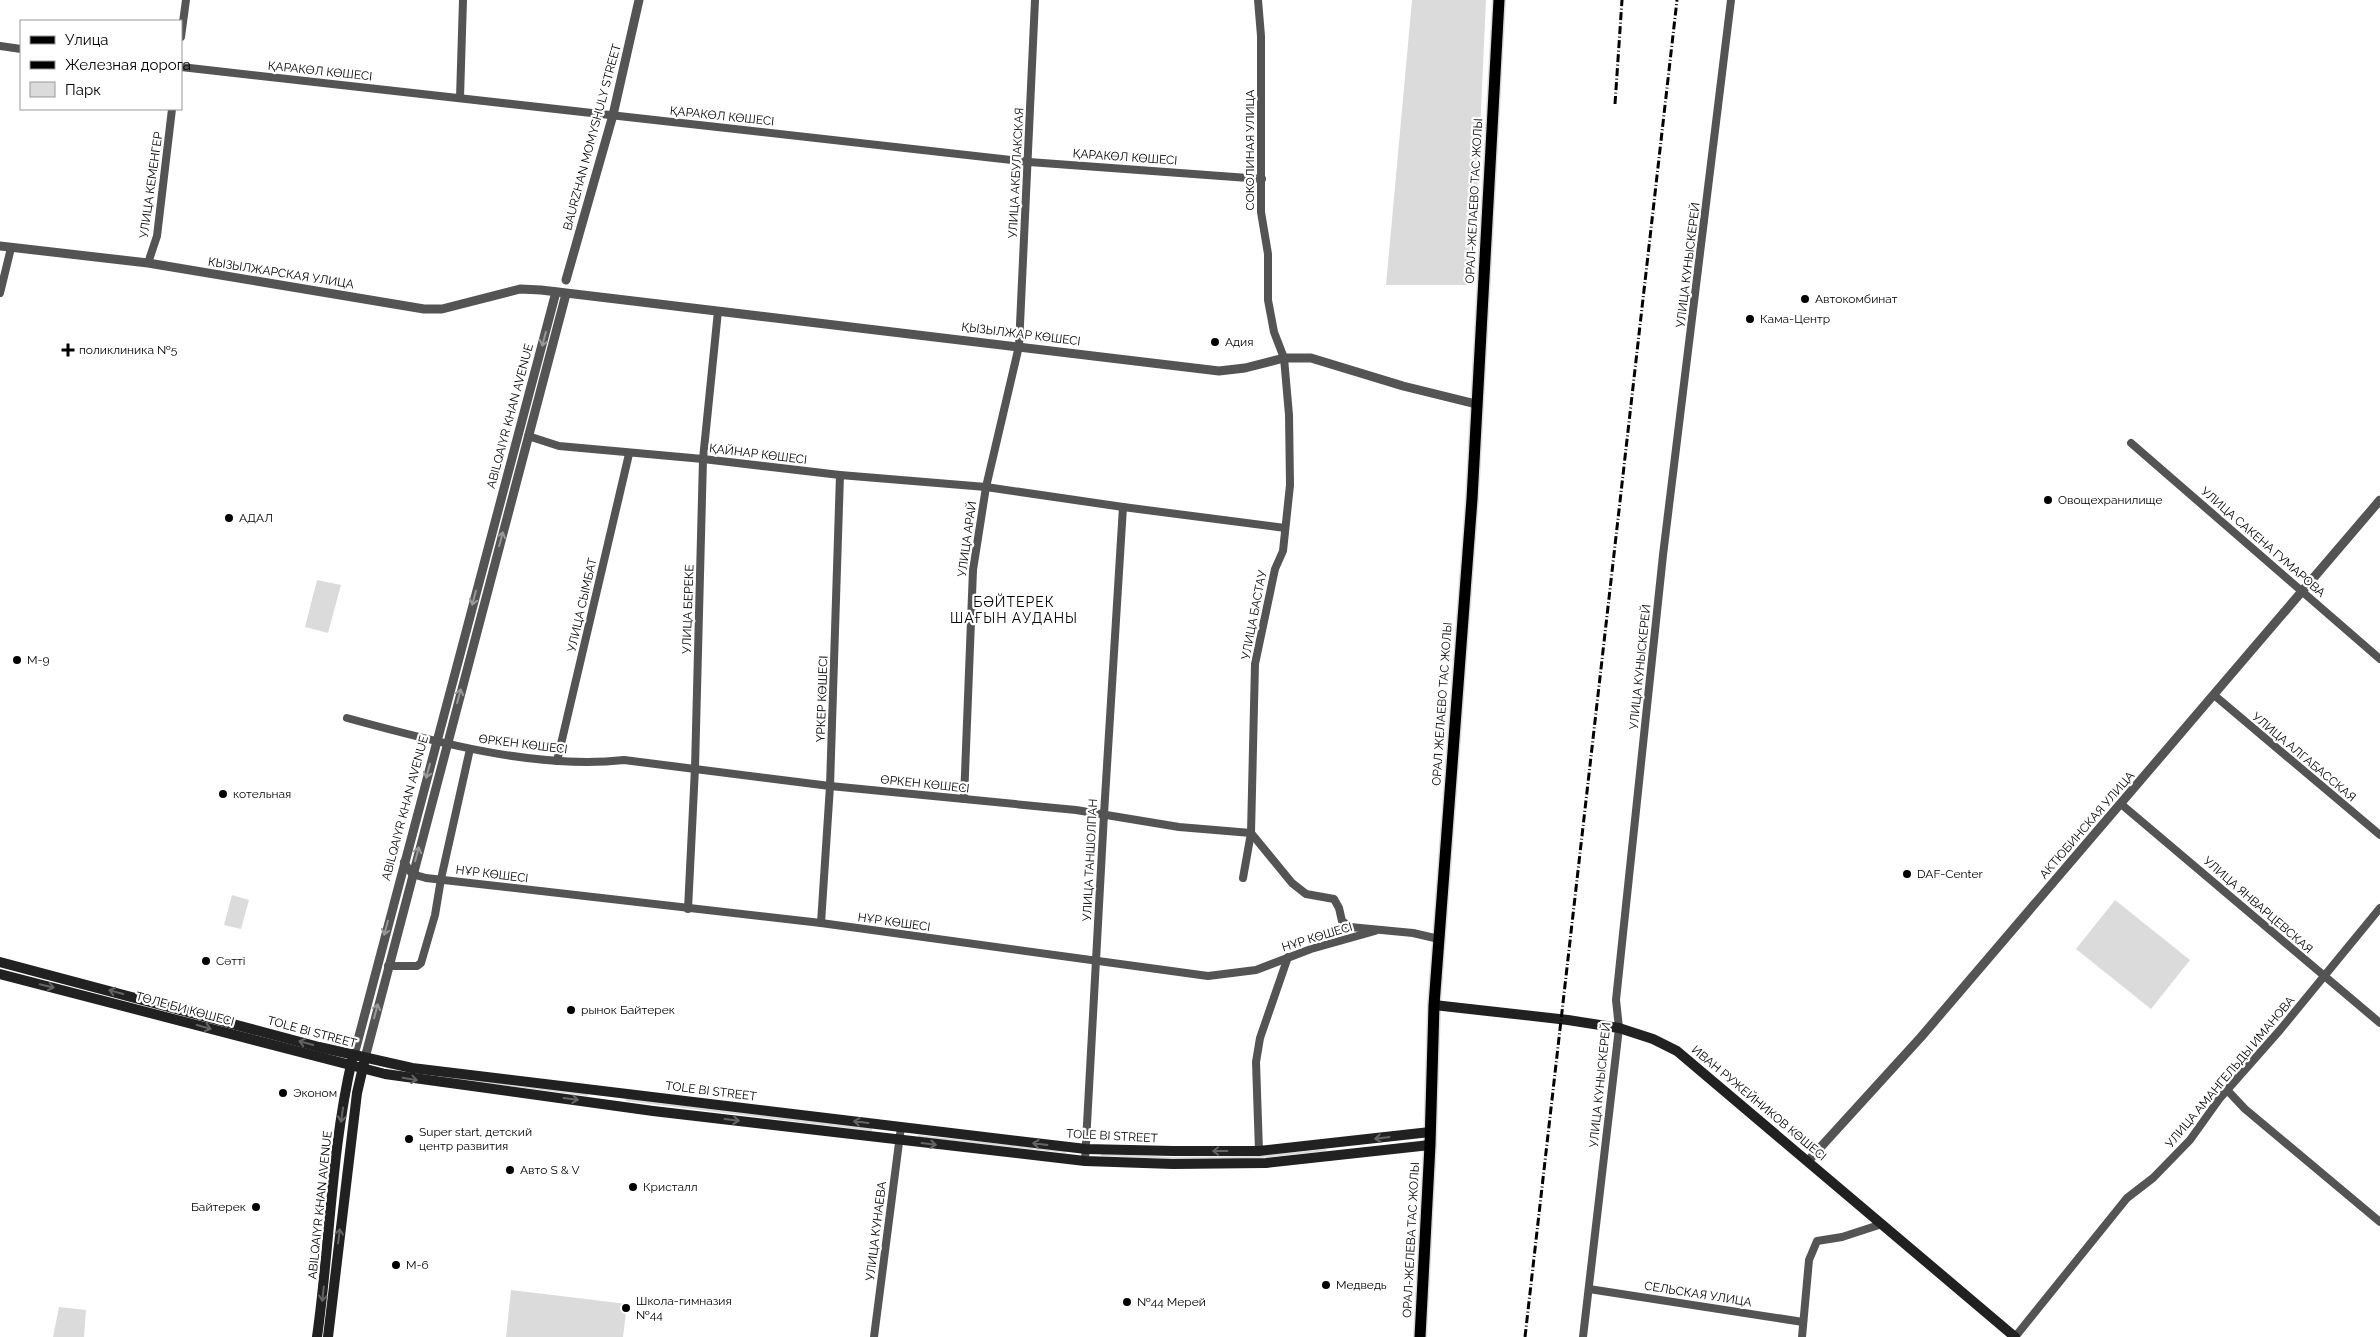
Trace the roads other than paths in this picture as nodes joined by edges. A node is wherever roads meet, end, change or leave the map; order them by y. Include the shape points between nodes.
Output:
1 (186, 0) edge
2 (462, 0) edge
3 (639, 0) edge
4 (1035, 0) edge
5 (1258, 0) edge
6 (1499, 0) edge
7 (1731, 0) edge
8 (182, 30) edge
9 (0, 46) edge
10 (20, 49) edge
11 (182, 68) edge
12 (460, 98) junction
13 (172, 110) edge
14 (613, 115) junction
15 (1029, 162) junction
16 (1262, 179) junction
17 (0, 246) edge
18 (11, 248) junction
19 (148, 263) junction
20 (566, 280) junction
21 (556, 292) junction
22 (0, 293) edge
23 (566, 294) junction
24 (718, 311) junction
25 (1019, 346) junction
26 (1284, 358) junction
27 (1476, 404) junction
28 (528, 436) junction
29 (2131, 443) dead end
30 (629, 454) junction
31 (703, 459) junction
32 (840, 475) junction
33 (986, 487) junction
34 (2380, 500) edge
35 (1123, 508) junction
36 (1285, 528) junction
37 (2302, 591) junction
38 (2380, 659) edge
39 (2214, 695) junction
40 (347, 718) dead end
41 (436, 740) junction
42 (447, 744) junction
43 (470, 749) junction
44 (557, 761) junction
45 (695, 768) junction
46 (830, 786) junction
47 (964, 799) junction
48 (2121, 804) junction
49 (1104, 814) junction
50 (1251, 833) junction
51 (2380, 835) edge
52 (404, 862) junction
53 (412, 874) junction
54 (1242, 878) dead end
55 (440, 879) junction
56 (688, 908) junction
57 (2380, 908) edge
58 (821, 923) junction
59 (1382, 929) junction
60 (1439, 939) junction
61 (1288, 957) junction
62 (1096, 961) junction
63 (0, 962) edge
64 (388, 966) junction
65 (0, 974) edge
66 (2323, 975) junction
67 (1434, 1005) junction
68 (2380, 1023) edge
69 (1619, 1028) junction
70 (354, 1056) junction
71 (365, 1058) junction
72 (351, 1067) junction
73 (362, 1069) junction
74 (2228, 1091) junction
75 (901, 1127) junction
76 (1430, 1132) junction
77 (899, 1140) junction
78 (1430, 1145) junction
79 (1086, 1148) junction
80 (1259, 1151) junction
81 (1085, 1161) junction
82 (1808, 1161) junction
83 (2380, 1222) edge
84 (1882, 1224) junction
85 (1589, 1289) junction
86 (1803, 1322) junction
87 (317, 1337) edge
88 (328, 1337) edge
89 (874, 1337) edge
90 (1420, 1337) edge
91 (1583, 1337) edge
92 (1802, 1337) edge
93 (2015, 1337) edge

1 - 8 street
2 - 12 street
3 - 14 street, BAURZHAN MOMYSHULY STREET
4 - 15 street, УЛИЦА АКБУЛАКСКАЯ
5 - 16 street, СОКОЛИНАЯ УЛИЦА
6 - 27 main road, ОРАЛ-ЖЕЛАЕВО ТАС ЖОЛЫ
7 - 69 street, УЛИЦА КУНЫСКЕРЕЙ via 1663,554 1616,1000
9 - 10 street
11 - 12 street, ҚАРАКӨЛ КӨШЕСІ
12 - 14 street, ҚАРАКӨЛ КӨШЕСІ
13 - 19 street, УЛИЦА КЕМЕНГЕР via 157,236
14 - 15 street, ҚАРАКӨЛ КӨШЕСІ
14 - 20 street, BAURZHAN MOMYSHULY STREET
15 - 16 street, ҚАРАКӨЛ КӨШЕСІ
15 - 25 street, УЛИЦА АКБУЛАКСКАЯ
16 - 26 street, СОКОЛИНАЯ УЛИЦА via 1261,212 1268,254 1268,300 1274,332
17 - 18 street, КЫЗЫЛЖАРСКАЯ УЛИЦА
18 - 19 street, КЫЗЫЛЖАРСКАЯ УЛИЦА
18 - 22 street
19 - 21 street, КЫЗЫЛЖАРСКАЯ УЛИЦА via 424,309 442,310 520,289
20 - 21 street
20 - 23 street
21 - 23 street, ҚЫЗЫЛЖАР КӨШЕСІ
21 -> 41 street, ABILQAIYR KHAN AVENUE
23 - 24 street, ҚЫЗЫЛЖАР КӨШЕСІ
23 - 28 street, ABILQAIYR KHAN AVENUE
24 - 25 street, ҚЫЗЫЛЖАР КӨШЕСІ
24 - 31 street, УЛИЦА БЕРЕКЕ
25 - 26 street, ҚЫЗЫЛЖАР КӨШЕСІ via 1219,371
25 - 33 street, УЛИЦА АРАЙ
26 - 27 street, ҚЫЗЫЛЖАР КӨШЕСІ via 1311,358
26 - 36 street, УЛИЦА БАСТАУ via 1290,416 1290,485
27 - 60 main road, ОРАЛ ЖЕЛАЕВО ТАС ЖОЛЫ via 1472,499
28 - 30 street, ҚАЙНАР КӨШЕСІ via 559,446
42 -> 28 street, ABILQAIYR KHAN AVENUE
29 - 37 street, УЛИЦА САКЕНА ГУМАРОВА
30 - 31 street, ҚАЙНАР КӨШЕСІ
30 - 44 street, УЛИЦА СЫМБАТ
31 - 32 street, ҚАЙНАР КӨШЕСІ
31 - 45 street, УЛИЦА БЕРЕКЕ
32 - 33 street, ҚАЙНАР КӨШЕСІ
32 - 46 street, ҮРКЕР КӨШЕСІ
33 - 35 street, ҚАЙНАР КӨШЕСІ
33 - 47 street, УЛИЦА АРАЙ via 973,570
34 - 37 street, АКТЮБИНСКАЯ УЛИЦА
35 - 36 street, ҚАЙНАР КӨШЕСІ
35 - 49 street, УЛИЦА ТАНШОЛПАН
36 - 50 street, УЛИЦА БАСТАУ via 1283,551 1275,569 1255,664
37 - 38 street, УЛИЦА САКЕНА ГУМАРОВА
37 - 39 street, АКТЮБИНСКАЯ УЛИЦА
39 - 48 street, АКТЮБИНСКАЯ УЛИЦА
39 - 51 street, УЛИЦА АЛГАБАССКАЯ
40 - 41 street, ӨРКЕН КӨШЕСІ
41 - 42 street, ӨРКЕН КӨШЕСІ
41 -> 52 street, ABILQAIYR KHAN AVENUE
42 - 43 street, ӨРКЕН КӨШЕСІ
53 -> 42 street, ABILQAIYR KHAN AVENUE
43 - 44 street, ӨРКЕН КӨШЕСІ
43 - 55 street
44 - 45 street, ӨРКЕН КӨШЕСІ via 602,763 624,760
45 - 46 street, ӨРКЕН КӨШЕСІ
45 - 56 street, УЛИЦА БЕРЕКЕ
46 - 47 street, ӨРКЕН КӨШЕСІ
46 - 58 street, ҮРКЕР КӨШЕСІ
47 - 49 street, ӨРКЕН КӨШЕСІ
48 - 66 street, УЛИЦА ЯНВАРЦЕВСКАЯ
48 - 82 street, АКТЮБИНСКАЯ УЛИЦА via 1921,1037
49 - 50 street, ӨРКЕН КӨШЕСІ via 1179,827
49 - 62 street, УЛИЦА ТАНШОЛПАН
50 - 54 street, УЛИЦА БАСТАУ
50 - 59 street via 1292,883 1306,894 1334,899 1342,921 1350,927
52 - 53 street
52 -> 70 street, ABILQAIYR KHAN AVENUE
53 - 55 street, НҰР КӨШЕСІ
53 - 64 street, ABILQAIYR KHAN AVENUE
55 - 56 street, НҰР КӨШЕСІ
55 - 64 street via 435,915 421,963 417,966
56 - 58 street, НҰР КӨШЕСІ
57 - 66 street, УЛИЦА АМАНГЕЛЬДЫ ИМАНОВА
58 - 62 street, НҰР КӨШЕСІ
59 - 60 street
59 - 61 street, НҰР КӨШЕСІ
60 - 67 main road, ОРАЛ ЖЕЛАЕВО ТАС ЖОЛЫ
61 - 62 street, НҰР КӨШЕСІ via 1256,970 1208,976
61 - 80 street via 1260,1038 1256,1062
62 - 79 street, УЛИЦА ТАНШОЛПАН
70 -> 63 main road, TOLE BI STREET
71 -> 64 street, ABILQAIYR KHAN AVENUE
65 -> 72 main road, ТӨЛЕ БИ КӨШЕСІ
66 - 68 street, УЛИЦА ЯНВАРЦЕВСКАЯ
66 - 74 street, УЛИЦА АМАНГЕЛЬДЫ ИМАНОВА
67 - 69 main road, ИВАН РУЖЕЙНИКОВ КӨШЕСІ
67 - 76 main road
69 - 82 main road, ИВАН РУЖЕЙНИКОВ КӨШЕСІ via 1678,1051
69 - 85 street, УЛИЦА КУНЫСКЕРЕЙ
70 - 71 main road, TOLE BI STREET
70 - 72 main road, ABILQAIYR KHAN AVENUE
71 - 73 main road, ABILQAIYR KHAN AVENUE
75 -> 71 main road, TOLE BI STREET via 412,1068
72 - 73 main road, ТӨЛЕ БИ КӨШЕСІ
72 -> 87 main road, ABILQAIYR KHAN AVENUE via 336,1157
73 -> 77 main road, TOLE BI STREET via 419,1080
88 -> 73 main road, ABILQAIYR KHAN AVENUE
74 - 83 street via 2245,1109
74 - 93 street, УЛИЦА АМАНГЕЛЬДЫ ИМАНОВА via 2190,1140 2153,1178 2127,1198
75 - 77 street, УЛИЦА КУНАЕВА
79 -> 75 main road, TOLE BI STREET
76 - 78 main road
76 -> 80 main road, TOLE BI STREET
77 -> 81 main road, TOLE BI STREET
77 - 89 street, УЛИЦА КУНАЕВА
78 - 81 main road, TOLE BI STREET via 1266,1164
78 - 90 main road, ОРАЛ-ЖЕЛЕВА ТАС ЖОЛЫ
80 -> 79 main road, TOLE BI STREET
79 - 81 street, УЛИЦА ТАНШОЛПАН
82 - 84 main road, ИВАН РУЖЕЙНИКОВ КӨШЕСІ
84 - 86 street via 1817,1241 1809,1260
84 - 93 main road, ИВАН РУЖЕЙНИКОВ КӨШЕСІ
85 - 86 street, СЕЛЬСКАЯ УЛИЦА
85 - 91 street, УЛИЦА КУНЫСКЕРЕЙ
86 - 92 street

